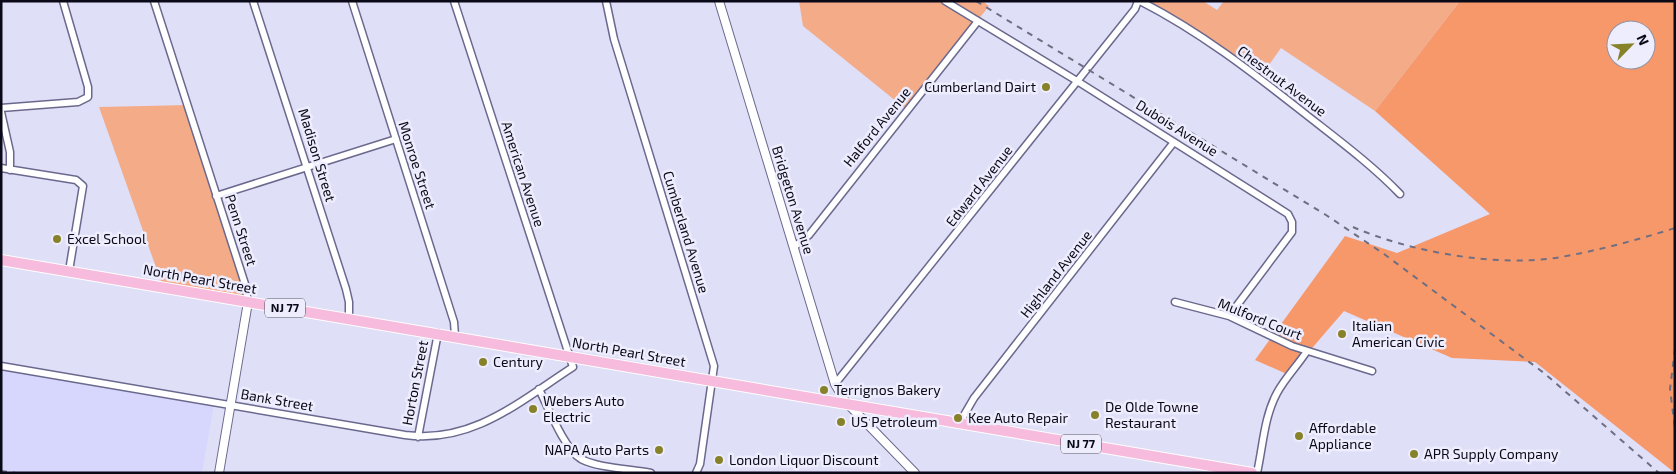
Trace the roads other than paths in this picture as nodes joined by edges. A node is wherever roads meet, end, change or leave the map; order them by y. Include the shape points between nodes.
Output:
1 (63, 1) edge
2 (154, 1) edge
3 (253, 1) edge
4 (352, 1) edge
5 (454, 1) edge
6 (606, 1) edge
7 (719, 1) edge
8 (945, 1) edge
9 (1139, 1) edge
10 (978, 21) junction
11 (1077, 81) junction
12 (1, 108) edge
13 (1, 112) edge
14 (396, 138) junction
15 (1174, 142) junction
16 (307, 167) junction
17 (1, 168) edge
18 (10, 170) junction
19 (1400, 194) dead end
20 (216, 196) junction
21 (794, 247) junction
22 (1, 260) edge
23 (69, 271) junction
24 (248, 302) junction
25 (1175, 302) dead end
26 (1229, 316) junction
27 (350, 318) junction
28 (438, 333) junction
29 (455, 336) junction
30 (1307, 351) junction
31 (569, 355) junction
32 (1, 366) edge
33 (1372, 372) dead end
34 (712, 381) junction
35 (836, 384) junction
36 (539, 389) junction
37 (847, 404) junction
38 (231, 405) junction
39 (960, 422) junction
40 (418, 437) junction
41 (219, 473) edge
42 (651, 473) edge
43 (696, 473) edge
44 (915, 473) edge
45 (1252, 473) edge
46 (1257, 473) edge

1 - 12 street via 88,87 88,97 78,102
2 - 20 street, Penn Street
3 - 16 street, Madison Street
4 - 14 street, Monroe Street
5 - 31 street, American Avenue
6 - 34 street, Cumberland Avenue via 614,39 714,366
7 - 21 street, Bridgeton Avenue
8 - 10 street, Dubois Avenue
9 - 11 street, Edward Avenue
9 - 19 street, Chestnut Avenue via 1195,33 1259,78 1345,145
10 - 11 street, Dubois Avenue
10 - 21 street, Halford Avenue via 809,235
11 - 15 street, Dubois Avenue
11 - 35 street, Edward Avenue
13 - 18 street via 10,152
14 - 16 street
14 - 29 street, Monroe Street via 454,322
15 - 26 street, Dubois Avenue via 1278,207 1288,214 1292,222 1292,232
15 - 39 street, Highland Avenue via 974,398
16 - 20 street
16 - 27 street, Madison Street via 349,302
17 - 18 street
18 - 23 street via 80,182 84,190
20 - 24 street, Penn Street
21 - 35 street, Bridgeton Avenue
22 - 23 main road, North Pearl Street / NJ 77
23 - 24 main road, North Pearl Street / NJ 77
24 - 27 main road, North Pearl Street / NJ 77
24 - 38 street, Penn Street
25 - 26 street, Mulford Court
26 - 30 street, Mulford Court
27 - 28 main road, North Pearl Street / NJ 77
28 - 29 main road, North Pearl Street / NJ 77
28 - 40 street, Horton Street
29 - 31 main road, North Pearl Street / NJ 77
30 - 33 street, Mulford Court
30 - 46 street via 1272,402
31 - 34 main road, North Pearl Street / NJ 77
31 - 36 street, Bank Street via 572,367
32 - 38 street, Bank Street
34 - 37 main road, North Pearl Street / NJ 77
34 - 43 street, Cumberland Avenue
35 - 37 street, Bridgeton Avenue
36 - 40 street, Bank Street via 468,429 444,436
36 - 42 street via 567,442 581,459
37 - 39 main road, North Pearl Street / NJ 77
37 - 44 street, Bridgeton Avenue
38 - 40 street, Bank Street
38 - 41 street, Penn Street
39 - 45 main road, North Pearl Street / NJ 77

